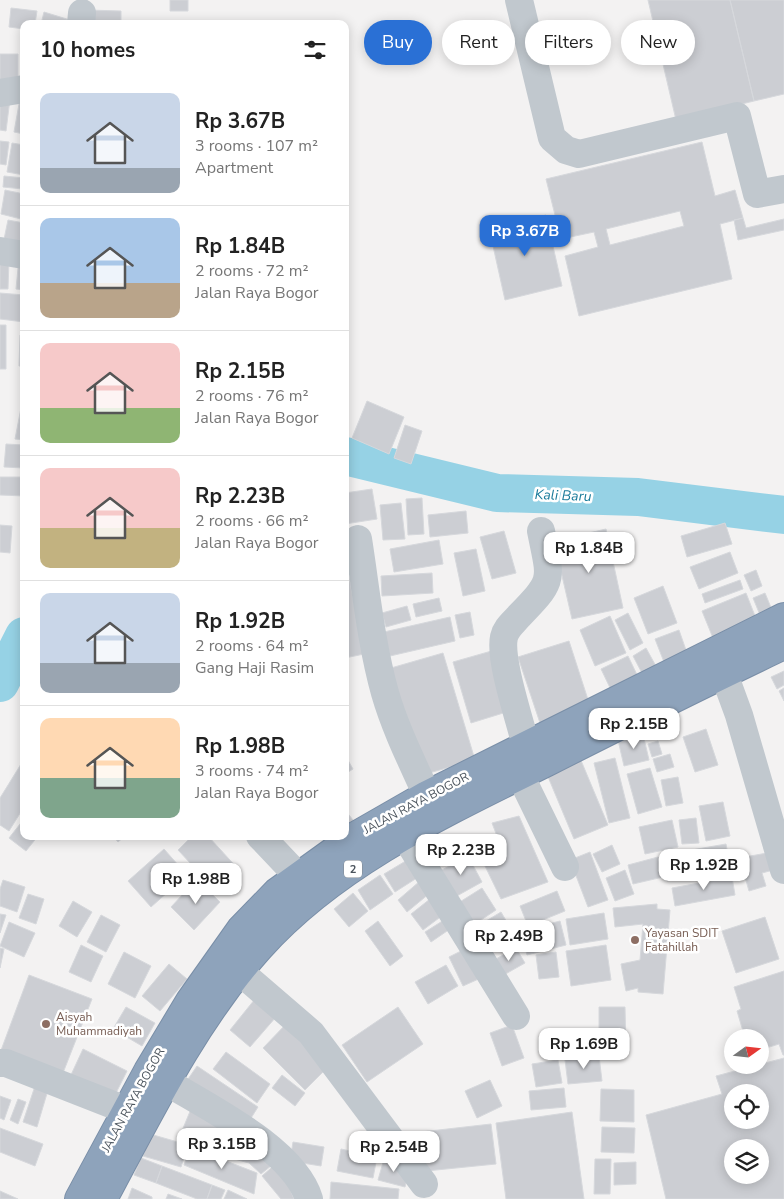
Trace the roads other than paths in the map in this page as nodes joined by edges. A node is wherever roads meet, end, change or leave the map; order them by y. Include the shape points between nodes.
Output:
1 (519, 0) edge
2 (20, 90) edge
3 (0, 93) edge
4 (784, 189) edge
5 (0, 251) edge
6 (20, 254) edge
7 (541, 531) dead end
8 (358, 539) dead end
9 (784, 617) edge
10 (784, 645) edge
11 (724, 674) junction
12 (526, 746) junction
13 (520, 775) junction
14 (427, 795) junction
15 (405, 836) junction
16 (264, 840) edge
17 (565, 867) dead end
18 (784, 870) edge
19 (298, 876) junction
20 (239, 971) junction
21 (516, 1016) dead end
22 (0, 1063) edge
23 (165, 1081) junction
24 (126, 1110) junction
25 (424, 1184) dead end
26 (79, 1199) edge
27 (103, 1199) edge
28 (309, 1199) edge

1 - 4 street via 552,138 566,150 578,154 737,116 758,194
2 - 3 street
5 - 6 street
7 - 12 street via 549,580 542,592 507,628 504,639 504,656
8 - 14 street via 378,666 397,728
9 - 12 highway, JALAN RAYA BOGOR / 2
10 - 11 highway, JALAN RAYA BOGOR / 2
11 - 13 highway, JALAN RAYA BOGOR / 2
11 - 18 street
12 - 14 highway, JALAN RAYA BOGOR / 2
13 - 15 highway, JALAN RAYA BOGOR / 2
13 - 17 street
14 - 19 highway, JALAN RAYA BOGOR / 2 via 352,838
15 - 20 highway, JALAN RAYA BOGOR / 2 via 349,871 290,916
15 - 21 street
16 - 19 street
19 - 24 highway, JALAN RAYA BOGOR / 2 via 277,892 222,954 190,1001
20 - 23 highway, JALAN RAYA BOGOR / 2
20 - 25 street via 311,1033
22 - 24 street
23 - 27 highway, JALAN RAYA BOGOR / 2
23 - 28 street via 266,1144 291,1168
24 - 26 highway, JALAN RAYA BOGOR / 2

